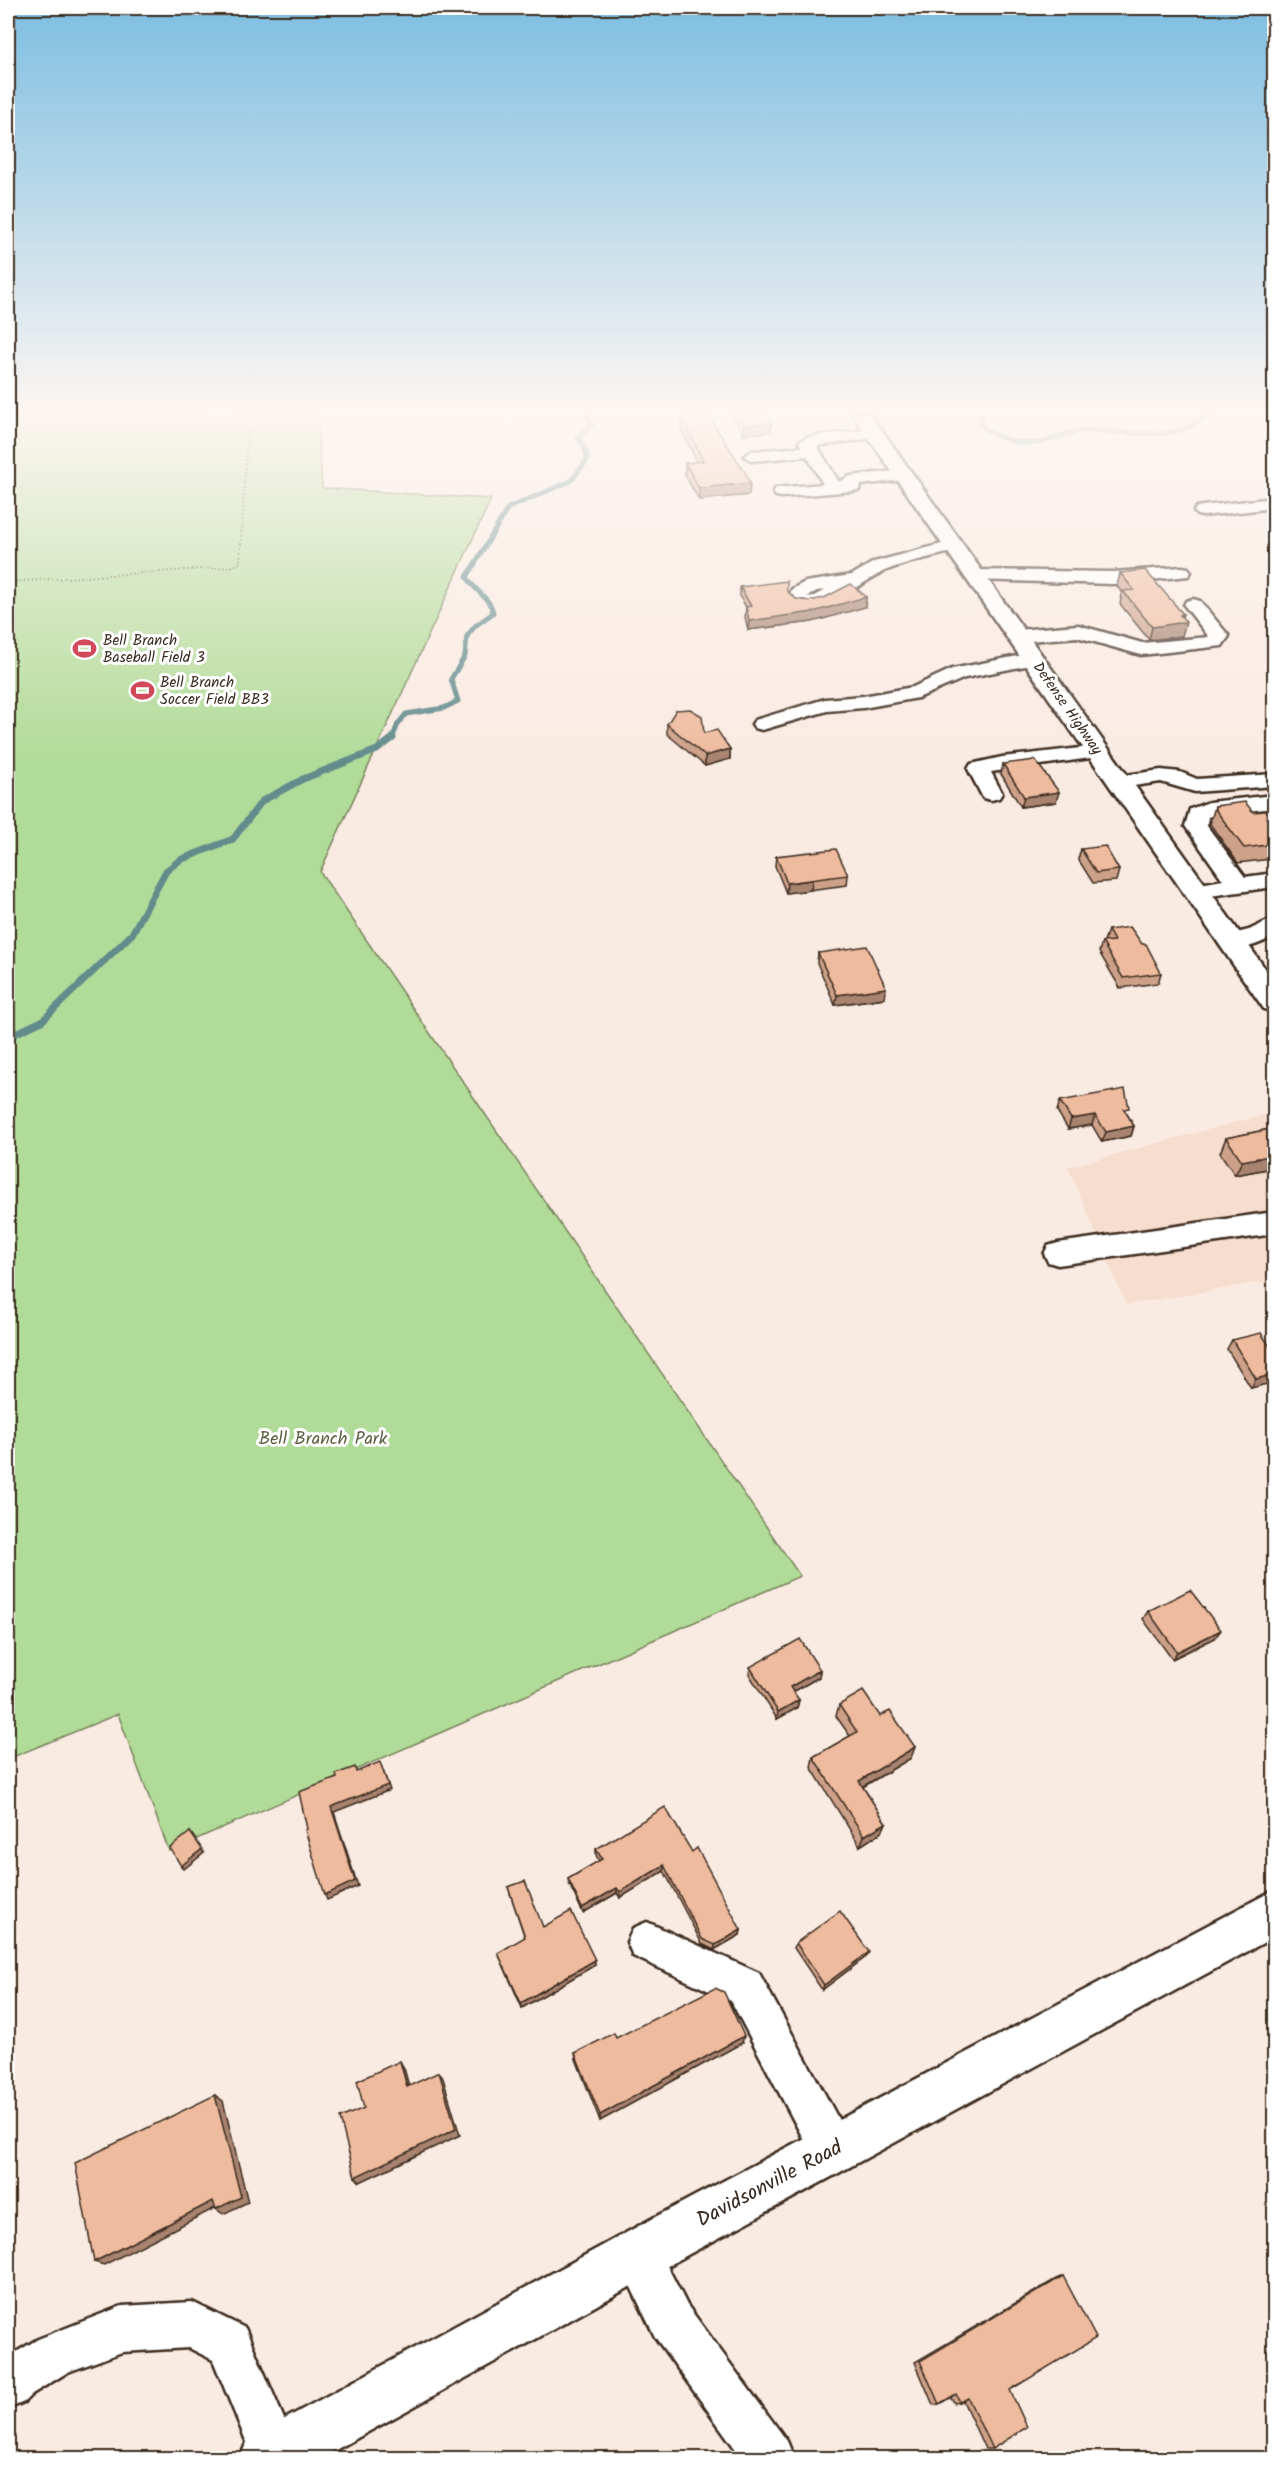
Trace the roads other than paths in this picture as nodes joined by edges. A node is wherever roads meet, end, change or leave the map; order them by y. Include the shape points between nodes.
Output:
1 (941, 529) edge
2 (953, 546) junction
3 (1182, 572) dead end
4 (974, 575) junction
5 (853, 580) dead end
6 (1193, 604) dead end
7 (1017, 636) junction
8 (1033, 659) junction
9 (762, 724) dead end
10 (1098, 752) junction
11 (1275, 780) edge
12 (1120, 782) junction
13 (991, 792) dead end
14 (1275, 802) edge
15 (1275, 880) edge
16 (1239, 885) junction
17 (1196, 891) junction
18 (1275, 926) edge
19 (1232, 942) junction
20 (1275, 1002) edge
21 (1275, 1223) edge
22 (1058, 1254) dead end
23 (1275, 1913) edge
24 (647, 1942) dead end
25 (832, 2150) junction
26 (638, 2254) junction
27 (8, 2386) edge
28 (271, 2456) edge
29 (770, 2458) edge

1 - 2 main road, Defense Highway
2 - 4 main road, Defense Highway
2 - 5 street via 880,566
3 - 4 street via 1113,578
4 - 7 main road, Defense Highway
6 - 7 street via 1218,636 1215,642 1140,649 1078,630
7 - 8 main road, Defense Highway
8 - 9 street via 959,672 918,692 825,705
8 - 10 main road, Defense Highway
10 - 12 main road, Defense Highway
10 - 13 street via 979,769
11 - 12 street via 1196,786 1172,777
12 - 17 main road, Defense Highway
14 - 16 street via 1209,809 1198,814 1196,826
15 - 16 street
16 - 17 street
17 - 19 main road, Defense Highway
18 - 19 street via 1257,936
19 - 20 main road, Defense Highway
21 - 22 street
23 - 25 main road, Davidsonville Road
24 - 25 street via 745,1988
25 - 26 main road, Davidsonville Road
26 - 28 main road, Davidsonville Road
26 - 29 street via 671,2321
27 - 28 street via 54,2355 122,2329 192,2325 229,2344

